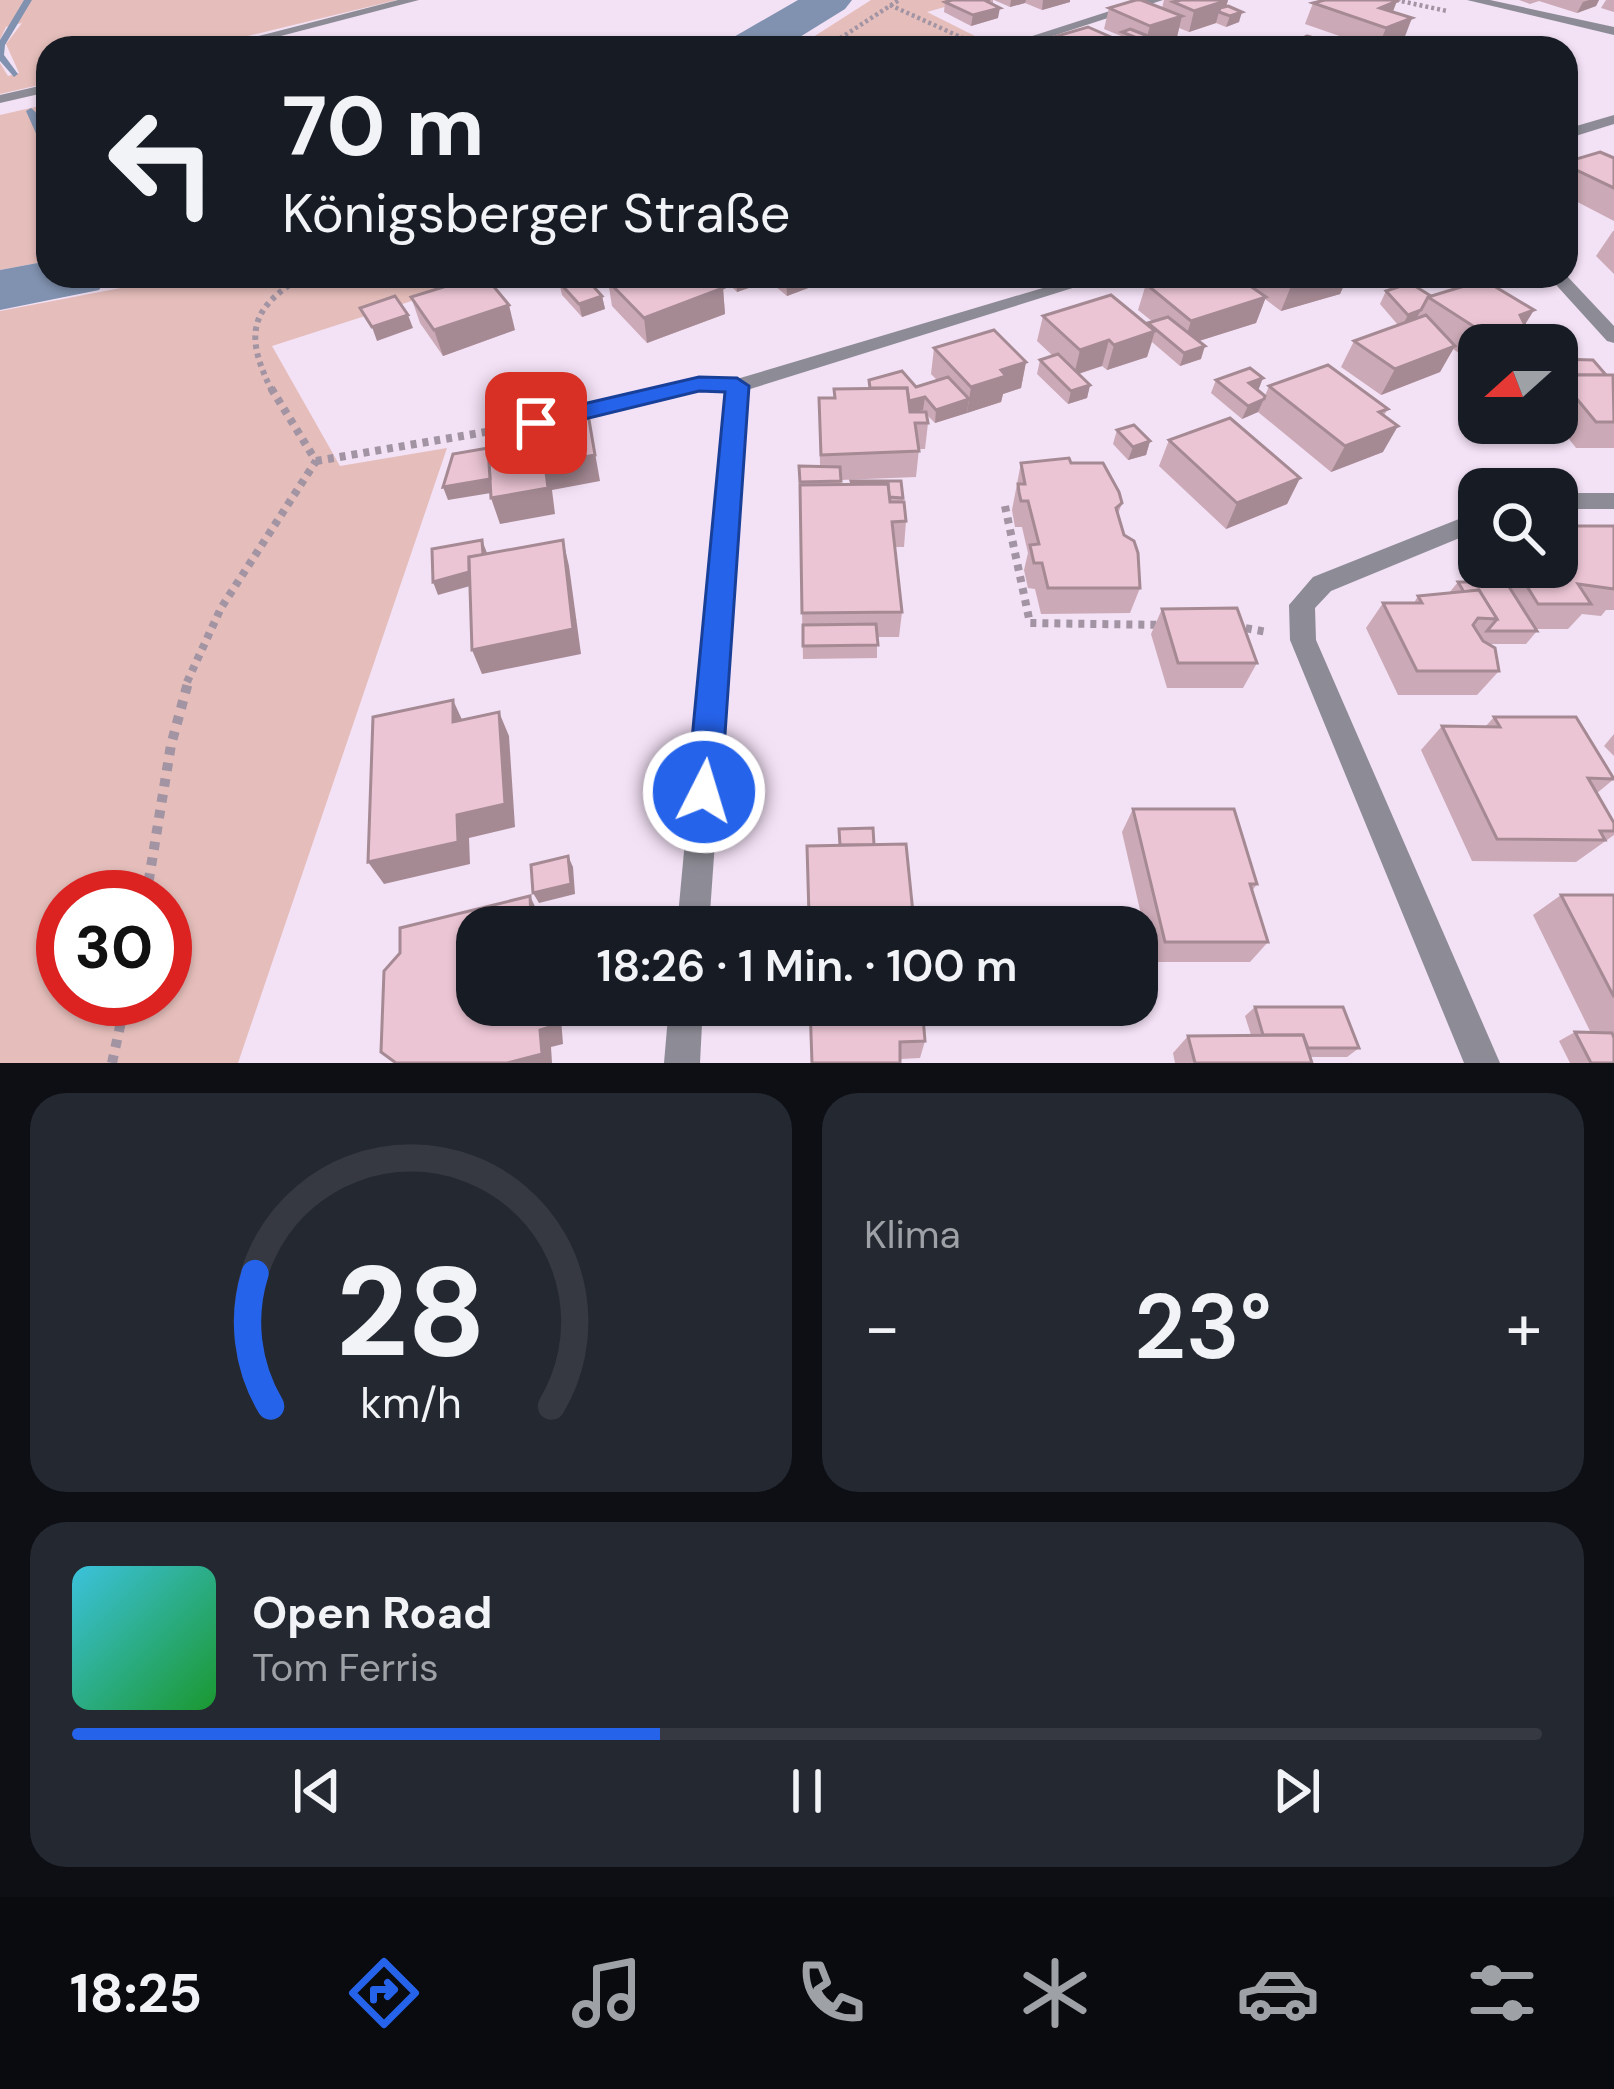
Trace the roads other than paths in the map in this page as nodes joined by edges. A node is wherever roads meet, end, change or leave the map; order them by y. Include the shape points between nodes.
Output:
1 (413, 0) edge
2 (1157, 0) edge
3 (1474, 0) edge
4 (1614, 31) edge
5 (268, 36) edge
6 (1041, 36) edge
7 (36, 91) edge
8 (0, 100) edge
9 (1614, 119) edge
10 (1578, 130) edge
11 (1062, 288) edge
12 (1568, 288) edge
13 (1614, 337) edge
14 (737, 386) junction
15 (536, 423) edge
16 (1578, 501) edge
17 (1614, 501) edge
18 (1458, 529) edge
19 (695, 906) edge
20 (685, 1026) edge
21 (682, 1063) edge
22 (1482, 1063) edge

1 - 5 street
2 - 6 street
3 - 4 street
7 - 8 street
9 - 10 street
11 - 14 street
12 - 13 street
14 - 15 street via 699,384
14 - 19 street
16 - 17 street
18 - 22 street via 1322,584 1302,605 1303,640
20 - 21 street

